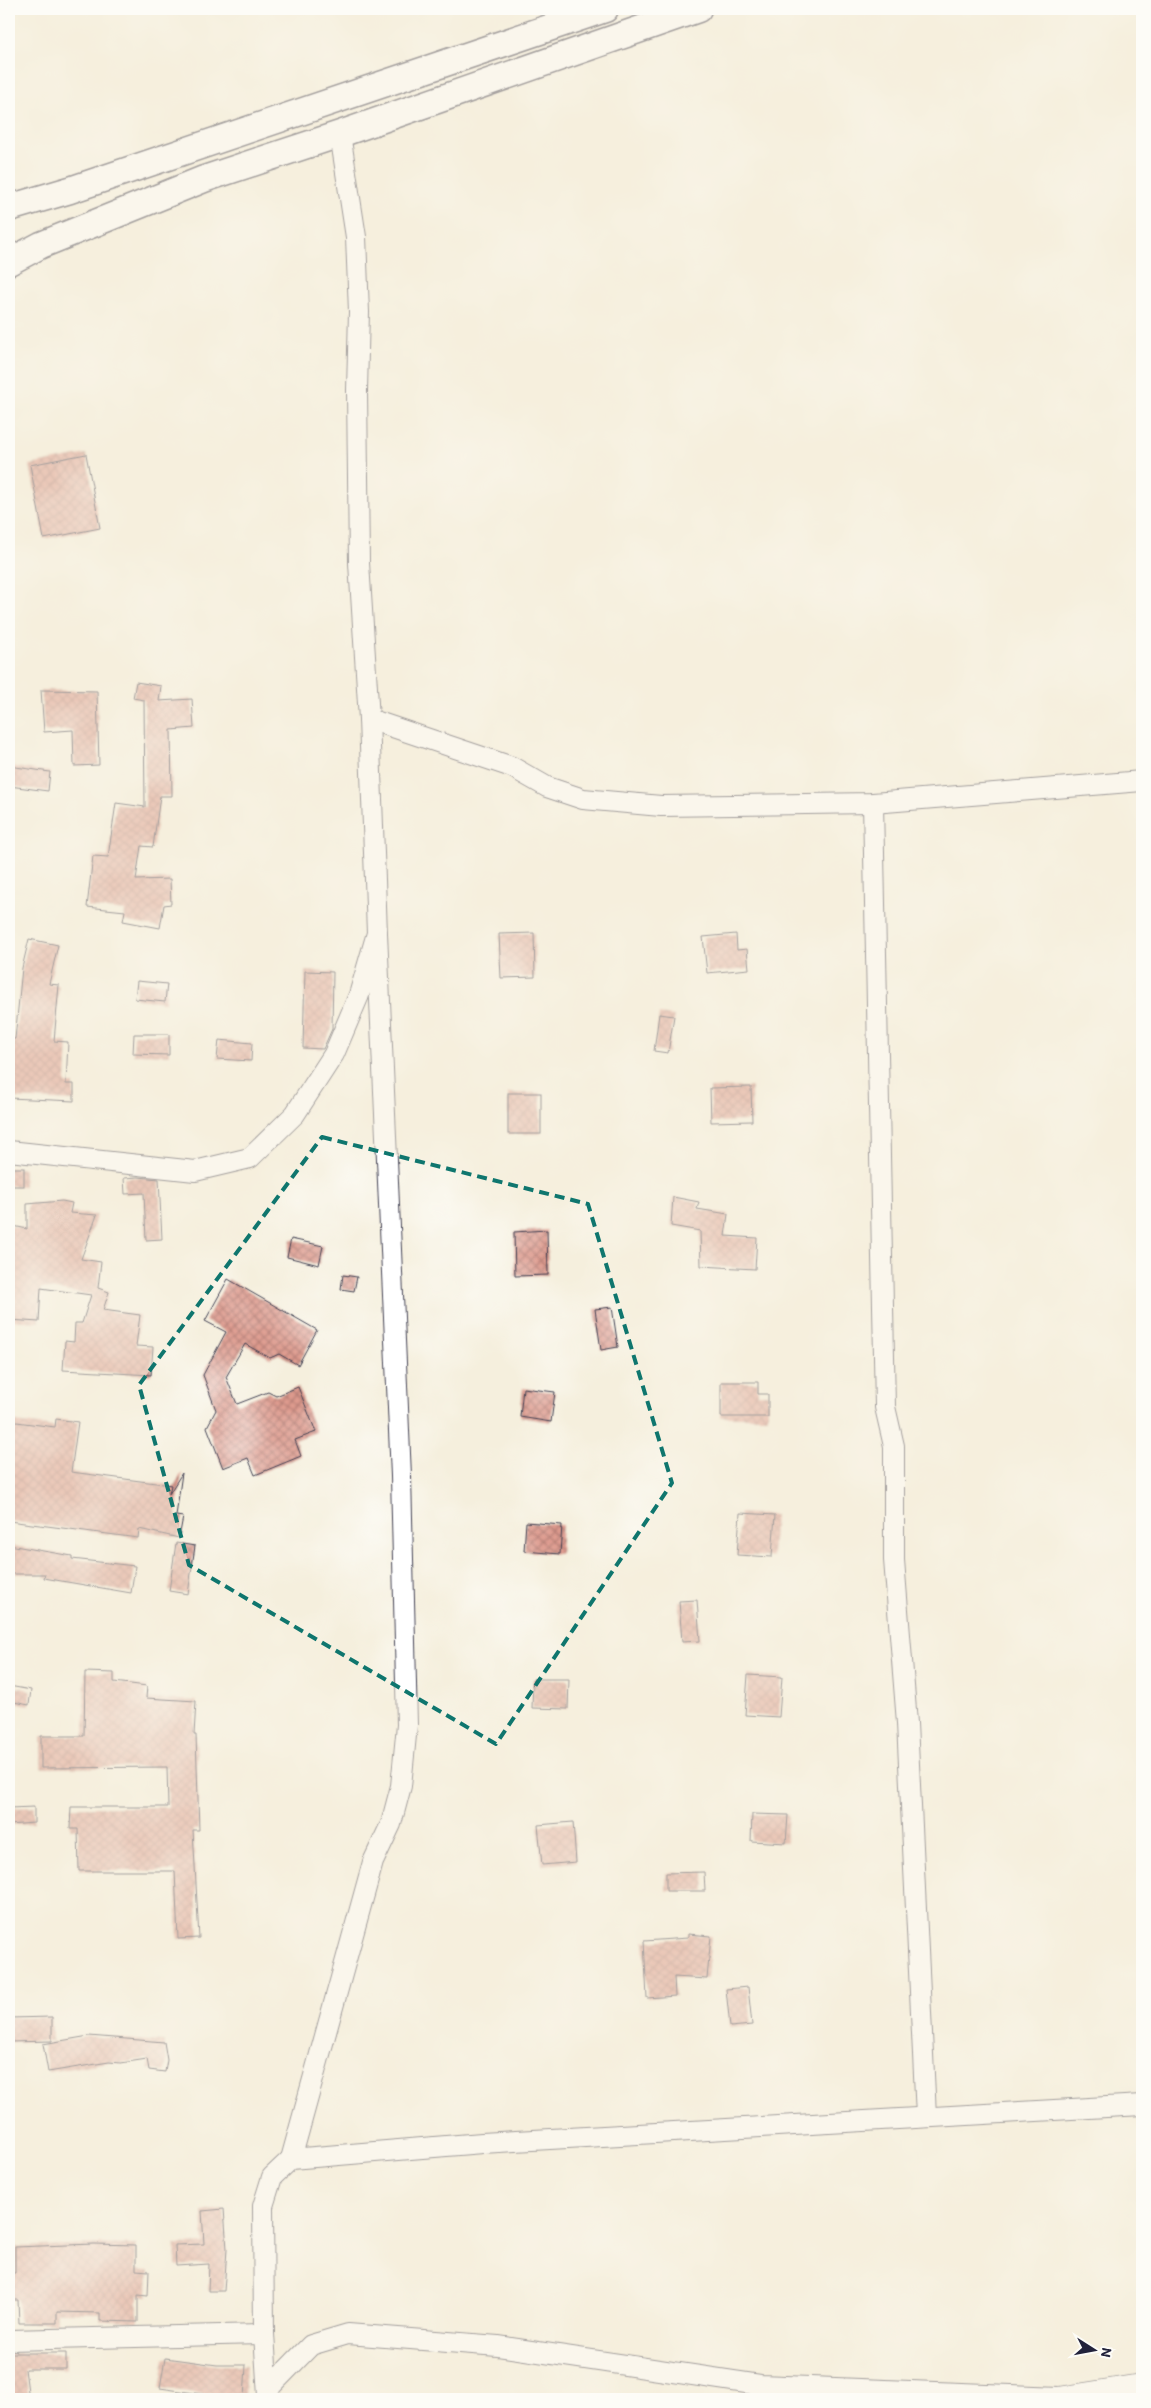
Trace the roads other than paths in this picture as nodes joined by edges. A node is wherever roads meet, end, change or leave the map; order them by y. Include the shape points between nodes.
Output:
1 (604, 9) edge
2 (698, 9) edge
3 (340, 134) junction
4 (9, 208) edge
5 (9, 262) edge
6 (369, 719) junction
7 (1142, 781) edge
8 (873, 803) junction
9 (377, 933) junction
10 (9, 1151) edge
11 (1142, 2105) edge
12 (926, 2116) junction
13 (291, 2158) junction
14 (264, 2334) junction
15 (9, 2340) edge
16 (1142, 2384) edge
17 (268, 2394) edge

1 - 4 main road
2 - 3 main road
3 - 5 main road via 204,179 77,230
3 - 6 street via 356,237 359,564
6 - 8 street via 512,768 548,787 583,799 661,806
6 - 9 street
7 - 8 street
8 - 12 street via 884,1407 894,1446 894,1560 907,1733
9 - 10 street via 359,995 334,1054 296,1114 250,1158 195,1171
9 - 13 street via 400,1467 407,1725 391,1824 372,1862
11 - 12 street
12 - 13 street via 482,2142
13 - 14 street via 272,2177 263,2206
14 - 15 street
14 - 17 street
16 - 17 street via 1060,2397 760,2384 498,2346 348,2334 311,2344

